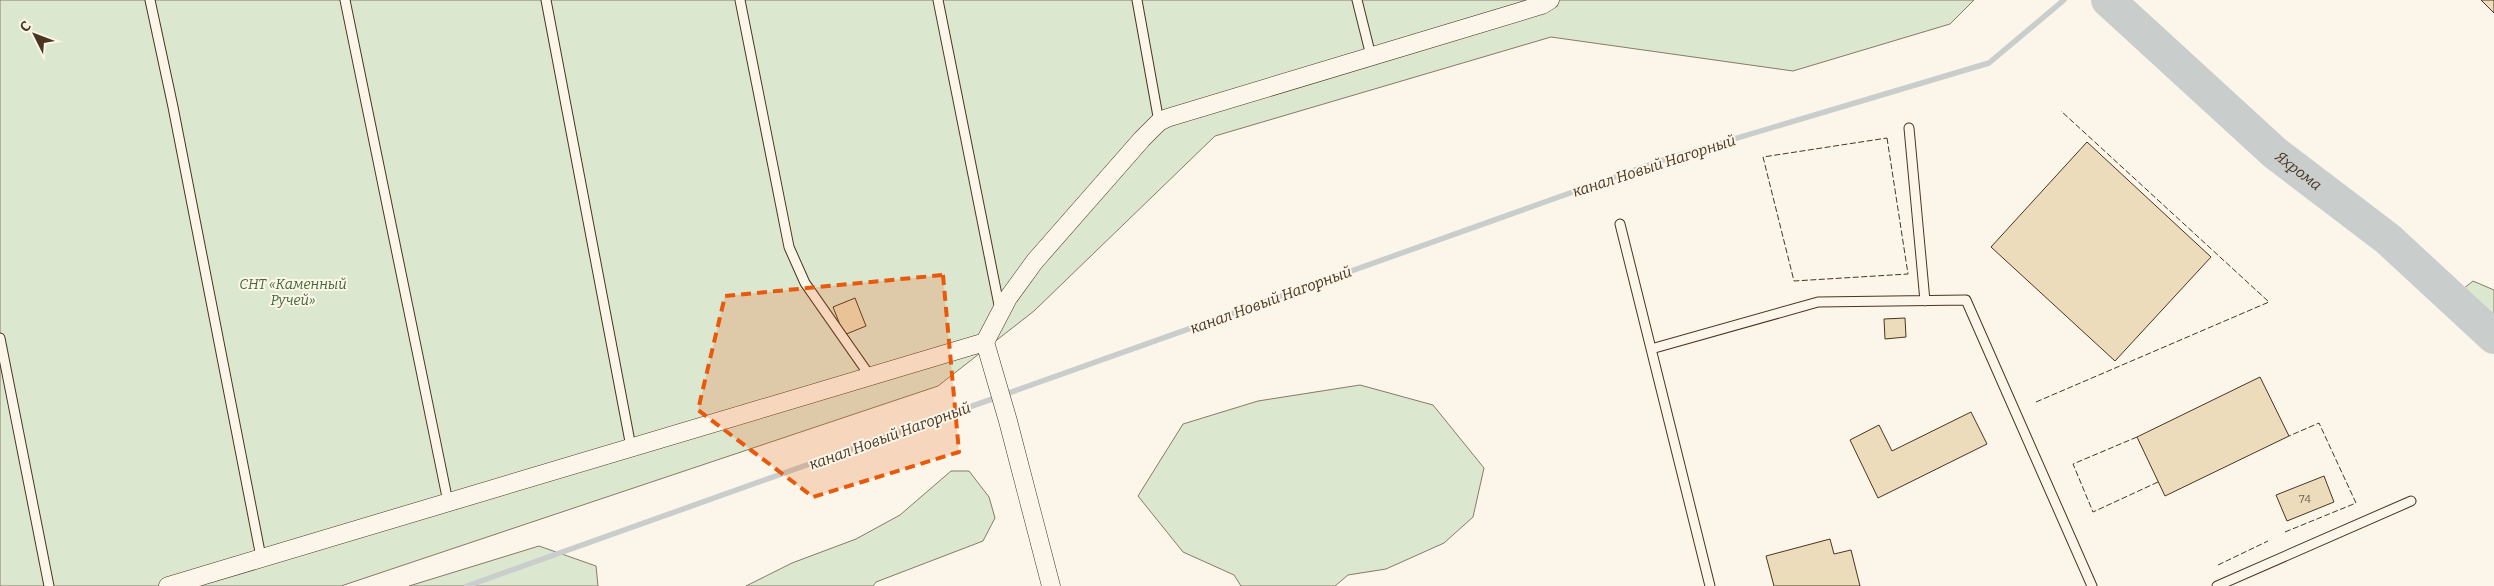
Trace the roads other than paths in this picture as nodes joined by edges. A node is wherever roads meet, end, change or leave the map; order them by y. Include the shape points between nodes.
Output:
1 (150, 0) edge
2 (345, 0) edge
3 (546, 0) edge
4 (740, 0) edge
5 (938, 0) edge
6 (1137, 0) edge
7 (1357, 0) edge
8 (1550, 0) edge
9 (1371, 56) junction
10 (1159, 122) junction
11 (1909, 128) dead end
12 (1620, 224) dead end
13 (1925, 301) junction
14 (1000, 313) junction
15 (0, 338) edge
16 (985, 342) junction
17 (1651, 349) junction
18 (870, 376) junction
19 (631, 447) junction
20 (448, 502) junction
21 (2411, 502) dead end
22 (261, 557) junction
23 (49, 586) edge
24 (168, 586) edge
25 (1051, 586) edge
26 (1710, 586) edge
27 (2092, 586) edge
28 (2217, 586) edge

1 - 22 lane
2 - 20 lane
3 - 19 lane
4 - 18 lane via 789,247 805,283
5 - 14 lane
6 - 10 lane
7 - 9 lane
8 - 9 street
9 - 10 street
10 - 14 street via 1035,261
11 - 13 lane
12 - 17 lane
13 - 17 lane via 1818,302
13 - 27 lane via 1966,300
14 - 16 street
15 - 23 lane
16 - 18 street
16 - 25 street
17 - 26 lane
18 - 19 street
19 - 20 street
20 - 22 street
21 - 28 lane
22 - 24 street

